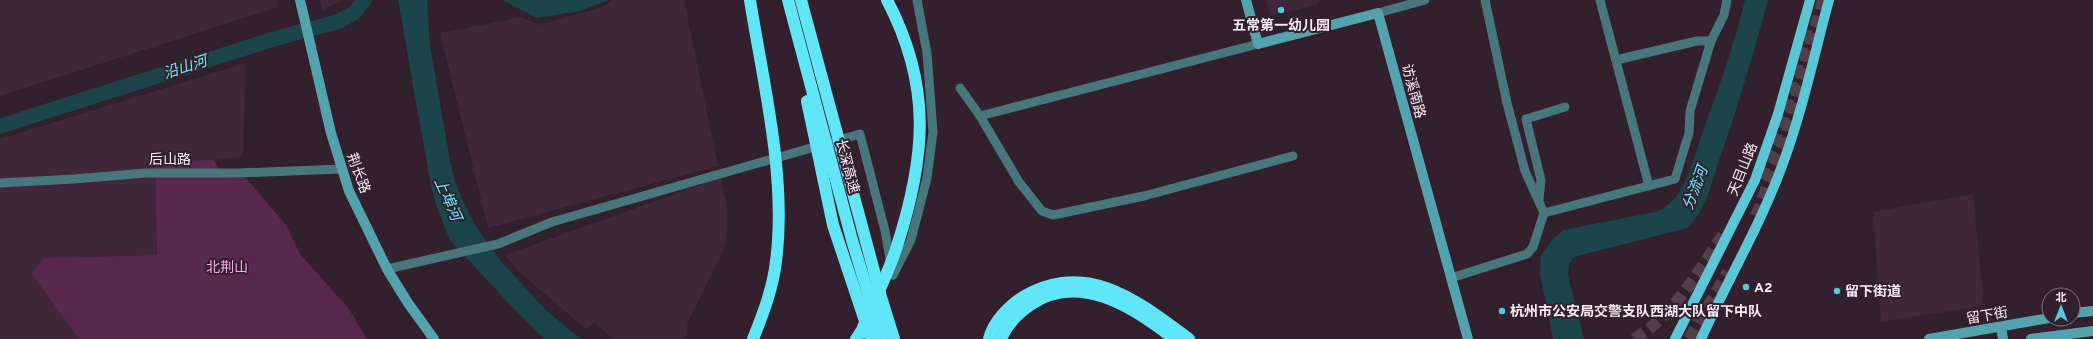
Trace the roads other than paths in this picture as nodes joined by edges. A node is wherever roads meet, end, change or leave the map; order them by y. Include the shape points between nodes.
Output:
1 (750, 0) edge
2 (787, 0) edge
3 (801, 0) edge
4 (887, 0) edge
5 (917, 0) edge
6 (1246, 0) edge
7 (1425, 0) edge
8 (1485, 0) edge
9 (1600, 0) edge
10 (1727, 0) edge
11 (1810, 0) edge
12 (1829, 0) edge
13 (301, 4) edge
14 (1378, 13) junction
15 (1711, 41) junction
16 (1258, 44) junction
17 (1616, 60) junction
18 (960, 88) dead end
19 (1565, 107) dead end
20 (980, 116) junction
21 (1293, 156) dead end
22 (341, 168) junction
23 (0, 183) edge
24 (1648, 186) junction
25 (1539, 201) junction
26 (1544, 213) junction
27 (387, 269) junction
28 (1451, 278) junction
29 (2093, 311) edge
30 (2081, 312) edge
31 (2041, 320) edge
32 (2001, 327) junction
33 (2093, 331) edge
34 (1182, 337) edge
35 (434, 339) edge
36 (753, 339) edge
37 (856, 339) edge
38 (871, 339) edge
39 (882, 339) edge
40 (894, 339) edge
41 (989, 339) edge
42 (1001, 339) edge
43 (1468, 339) edge
44 (1675, 339) edge
45 (1701, 339) edge
46 (1929, 339) edge
47 (2003, 339) edge
48 (2031, 339) edge

1 - 36 highway via 776,170 779,221 776,262 764,312
2 - 38 highway via 833,225
2 - 39 highway, 长深高速 via 852,240
3 - 40 highway, 长深高速
4 - 37 highway via 900,24 914,67 920,107 920,153 897,247
5 - 27 street via 927,53 933,132 927,178 911,240 893,276 885,231 860,134 552,222 498,244
6 - 16 main road
7 - 14 street
8 - 25 street via 1507,103 1525,171
9 - 17 street
10 - 15 street via 1724,15
11 - 44 main road, 天目山路 via 1778,114 1755,180
12 - 45 main road via 1796,125 1782,166 1765,209
13 - 22 main road, 荆长路
14 - 16 main road
14 - 28 main road, 访溪南路
15 - 17 street
15 - 24 street via 1690,111 1689,133 1675,179
16 - 20 street
17 - 24 street
18 - 20 street
19 - 25 street via 1526,119 1540,180
20 - 21 street via 1019,182 1042,211 1053,215 1144,196
22 - 23 street, 后山路 via 238,173 146,173 74,180
22 - 27 main road, 荆长路 via 366,229
24 - 26 street
25 - 26 street
26 - 28 street via 1533,247 1527,254
27 - 35 main road, 荆长路
28 - 43 main road, 访溪南路
29 - 30 main road
31 - 32 main road, 留下街
32 - 46 main road, 留下街
32 - 47 main road
33 - 48 main road
34 - 41 highway via 1161,317 1120,292 1083,282 1060,284 1035,291 1022,298 1002,316
34 - 42 highway via 1128,306 1094,294 1068,292 1035,301 1016,314

